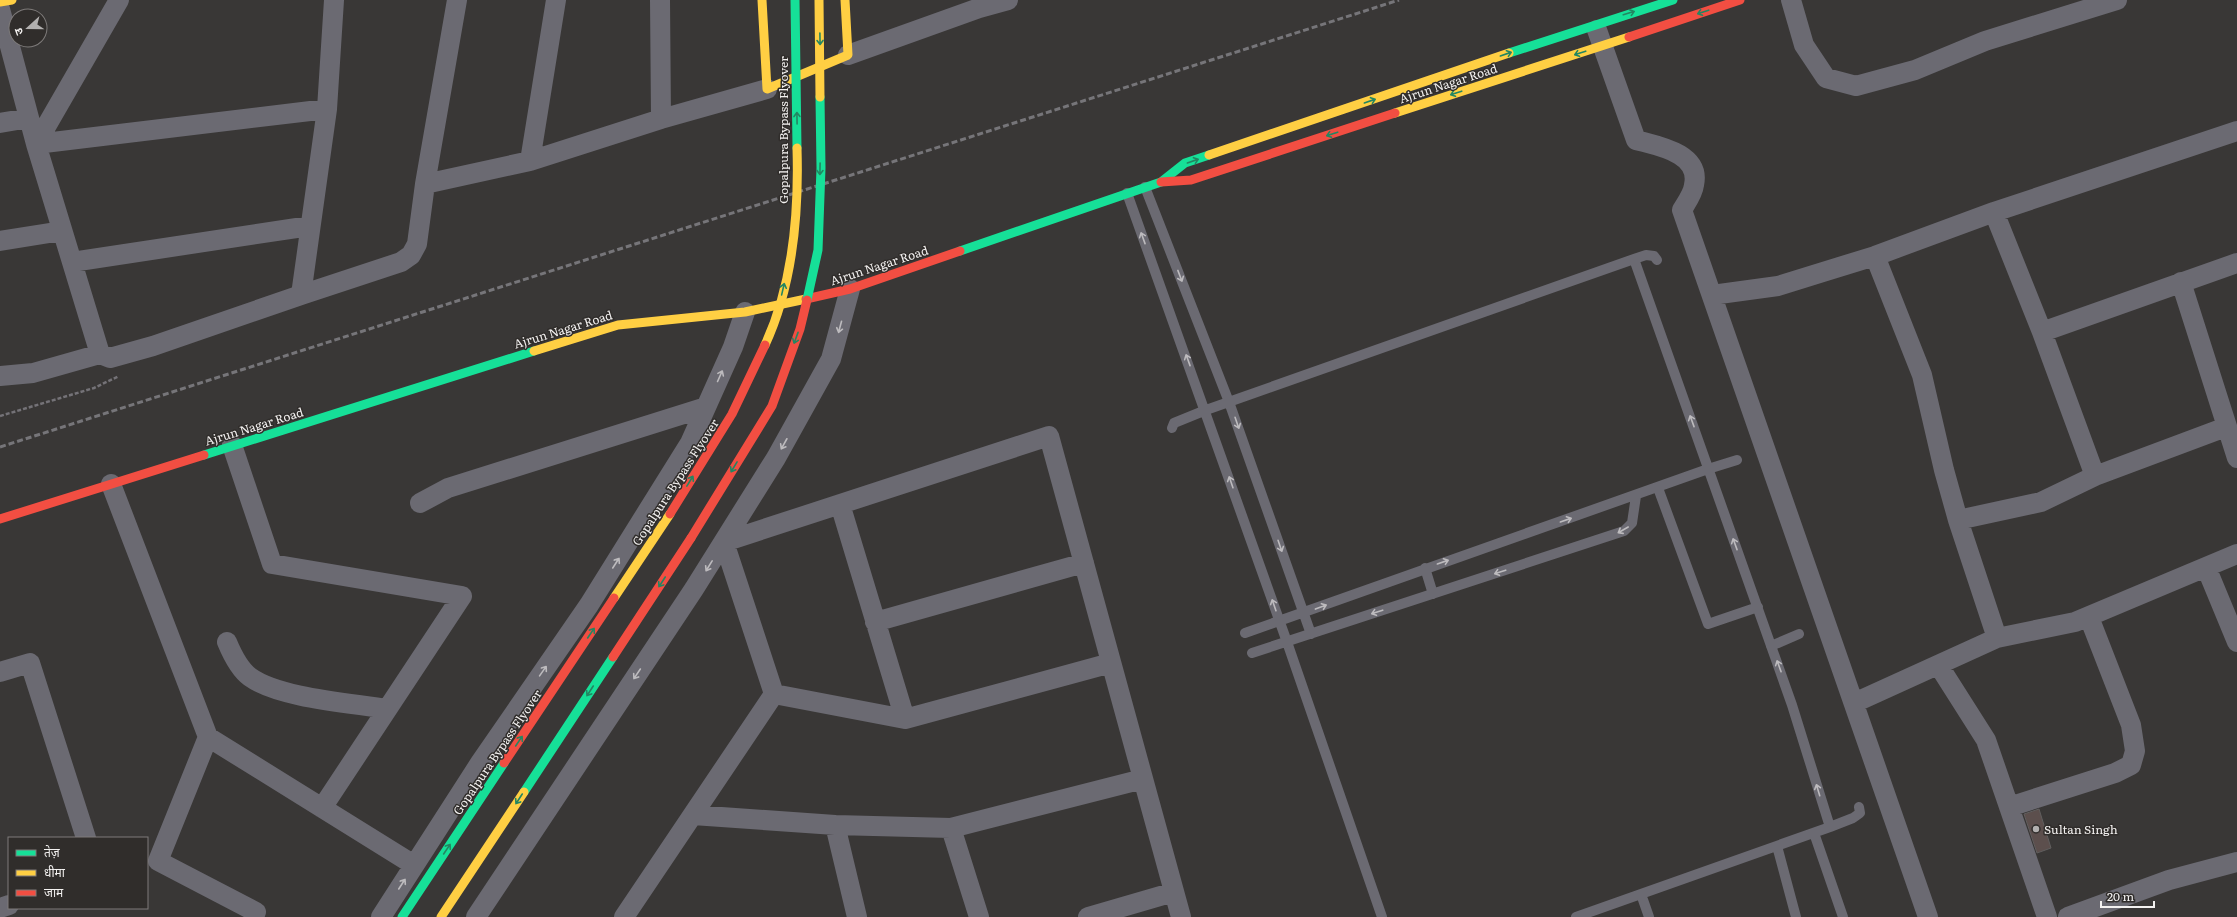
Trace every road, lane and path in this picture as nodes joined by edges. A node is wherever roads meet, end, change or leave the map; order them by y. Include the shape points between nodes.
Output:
1 (12, 0) edge
2 (119, 0) edge
3 (334, 0) edge
4 (457, 0) edge
5 (556, 0) edge
6 (660, 0) edge
7 (762, 0) edge
8 (795, 0) edge
9 (820, 0) edge
10 (845, 0) edge
11 (1008, 0) edge
12 (1673, 0) edge
13 (1740, 0) edge
14 (1791, 0) edge
15 (2117, 0) edge
16 (0, 2) edge
17 (0, 9) edge
18 (1595, 24) junction
19 (1603, 45) junction
20 (848, 55) junction
21 (767, 89) junction
22 (327, 109) junction
23 (29, 118) junction
24 (661, 119) junction
25 (0, 123) edge
26 (2237, 131) edge
27 (36, 144) junction
28 (530, 162) junction
29 (1161, 182) junction
30 (425, 184) junction
31 (1145, 187) junction
32 (1127, 193) junction
33 (1994, 212) junction
34 (310, 226) junction
35 (62, 231) junction
36 (0, 241) edge
37 (1875, 256) junction
38 (1634, 259) junction
39 (1657, 260) dead end
40 (72, 262) junction
41 (2237, 263) edge
42 (2181, 282) junction
43 (850, 289) junction
44 (1712, 294) junction
45 (301, 295) junction
46 (745, 312) junction
47 (2042, 332) junction
48 (100, 354) junction
49 (124, 372) dead end
50 (0, 376) edge
51 (1229, 402) junction
52 (706, 406) junction
53 (1206, 410) junction
54 (0, 416) edge
55 (2226, 426) junction
56 (1172, 428) dead end
57 (232, 445) junction
58 (2237, 458) edge
59 (1738, 460) dead end
60 (1708, 469) junction
61 (2095, 476) junction
62 (111, 484) junction
63 (1658, 488) junction
64 (1636, 496) junction
65 (420, 504) dead end
66 (840, 504) junction
67 (0, 519) edge
68 (1958, 520) junction
69 (724, 542) junction
70 (2237, 554) edge
71 (1084, 563) junction
72 (2206, 567) junction
73 (1425, 568) junction
74 (1433, 594) junction
75 (1758, 607) junction
76 (1303, 614) junction
77 (2089, 617) junction
78 (1280, 621) junction
79 (875, 622) junction
80 (1245, 633) dead end
81 (1311, 634) junction
82 (1799, 634) dead end
83 (1997, 638) junction
84 (227, 642) dead end
85 (1288, 642) junction
86 (2237, 642) edge
87 (1771, 646) junction
88 (1252, 654) dead end
89 (1111, 663) junction
90 (1939, 666) junction
91 (0, 672) edge
92 (774, 694) junction
93 (1854, 704) junction
94 (387, 709) junction
95 (905, 720) junction
96 (208, 737) junction
97 (1143, 779) junction
98 (1859, 806) dead end
99 (2009, 807) junction
100 (322, 808) junction
101 (693, 815) junction
102 (835, 825) junction
103 (951, 828) junction
104 (1830, 828) junction
105 (1814, 833) junction
106 (86, 837) edge
107 (1777, 846) junction
108 (152, 862) edge
109 (2237, 862) edge
110 (414, 865) junction
111 (1174, 892) junction
112 (1641, 894) junction
113 (253, 917) edge
114 (381, 917) edge
115 (402, 917) edge
116 (441, 917) edge
117 (476, 917) edge
118 (624, 917) edge
119 (857, 917) edge
120 (979, 917) edge
121 (1088, 917) edge
122 (1181, 917) edge
123 (1382, 917) edge
124 (1576, 917) edge
125 (1649, 917) edge
126 (1796, 917) edge
127 (1843, 917) edge
128 (1928, 917) edge
129 (2047, 917) edge
130 (2068, 917) edge

1 - 16 street
2 - 27 street
3 - 22 street
4 - 30 street
5 - 28 street
6 - 24 street
7 - 21 street
115 -> 8 street, Gopalpura Bypass Flyover, bridge via 682,494 732,414 774,325 792,251 798,178
9 -> 116 street, bridge via 821,168 818,250 800,329 772,406 691,538
10 - 20 street
11 - 20 street
18 -> 12 street, Ajrun Nagar Road
13 -> 19 street, Ajrun Nagar Road
14 - 15 street via 1804,45 1826,78 1856,86 1915,70 1985,41
17 - 23 street
18 - 19 street
29 -> 18 street, Ajrun Nagar Road via 1185,163
19 -> 29 street, Ajrun Nagar Road via 1191,180
19 - 44 street via 1636,140 1680,153 1692,166 1694,185 1682,210
20 - 21 street
21 - 24 street
22 - 27 street
22 - 34 street
23 - 25 street
23 - 27 street
24 - 28 street
26 - 33 street
27 - 35 street
28 - 30 street
29 - 31 street, Ajrun Nagar Road
30 - 45 street via 417,244 411,255 401,262
31 - 32 street, Ajrun Nagar Road
31 -> 51 lane
32 - 43 street, Ajrun Nagar Road
53 -> 32 lane
33 - 37 street
33 - 47 street
34 - 40 street
34 - 45 street
35 - 36 street
35 - 40 street
37 - 44 street via 1778,286
37 - 68 street via 1922,375
38 - 39 lane via 1646,255 1654,256
38 - 51 lane
60 -> 38 lane
40 - 48 street
41 - 42 street
42 - 47 street
42 - 55 street
43 - 46 street, Ajrun Nagar Road
43 -> 69 street via 831,359 776,458
44 - 93 street
45 - 48 street via 152,346 110,358
52 -> 46 street via 733,347
46 - 57 street, Ajrun Nagar Road via 618,325
47 - 61 street
48 - 50 street via 32,373
49 - 54 path via 94,388
51 - 53 lane
51 -> 76 lane
52 - 65 street via 448,488
110 -> 52 street via 639,527 690,443
53 - 56 lane via 1174,423
78 -> 53 lane
55 - 58 street
55 - 61 street
57 - 62 street, Ajrun Nagar Road
57 - 94 street via 272,564 462,596
59 - 60 lane
60 - 63 lane
75 -> 60 lane
61 - 68 street via 2041,502
62 - 67 street, Ajrun Nagar Road
62 - 96 street
63 - 64 lane
63 - 75 lane via 1708,624
73 -> 64 lane
64 -> 74 lane via 1632,523 1624,531
66 - 69 street
66 - 71 street via 1049,436
66 - 79 street
68 - 83 street
69 - 92 street
69 -> 117 street
70 - 72 street
71 - 79 street
71 - 89 street
72 - 77 street
72 - 86 street
73 - 74 lane
76 -> 73 lane
74 -> 81 lane
75 - 87 lane
76 - 78 lane
76 - 81 lane
77 - 83 street
77 - 99 street via 2131,724 2135,751 2131,765 2115,773
78 - 80 lane
78 - 85 lane
79 - 95 street
81 - 85 lane
82 - 87 lane
83 - 90 street
84 - 94 street via 234,658 249,676 264,686 286,693
85 - 88 lane
85 - 123 lane
104 -> 87 lane
89 - 95 street
89 - 97 street
90 - 93 street
90 - 99 street via 1986,740
91 - 106 street via 30,663
92 - 95 street
92 - 101 street
93 - 128 street
94 - 100 street
96 - 100 street
96 - 108 street
97 - 103 street
97 - 111 street
98 - 104 lane via 1860,813
99 - 129 street
100 - 110 street
101 - 102 street
101 - 118 street
102 - 103 street
102 - 119 street
103 - 120 street
104 - 105 lane
105 - 107 lane
105 - 127 lane
107 - 112 lane
107 - 126 lane
108 - 113 street via 256,912
109 - 130 street via 2169,880
114 -> 110 street
111 - 121 street
111 - 122 street
112 - 124 lane
112 - 125 lane

